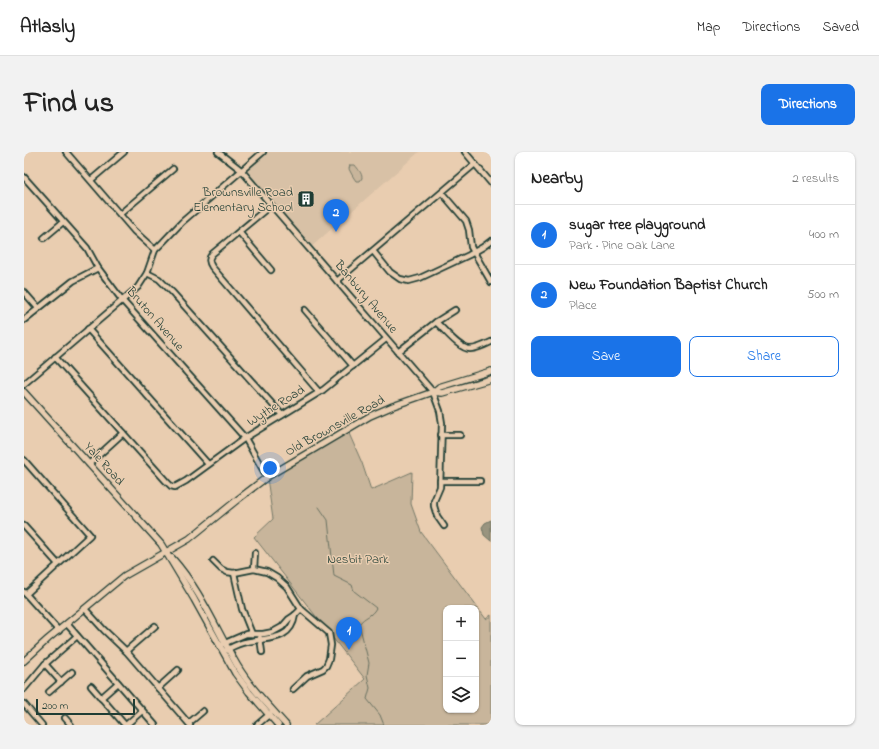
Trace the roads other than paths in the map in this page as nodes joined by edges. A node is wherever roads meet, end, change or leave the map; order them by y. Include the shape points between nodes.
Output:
1 (66, 152) edge
2 (124, 152) edge
3 (218, 152) edge
4 (262, 152) edge
5 (465, 152) edge
6 (475, 164) junction
7 (173, 169) dead end
8 (242, 170) junction
9 (24, 177) edge
10 (91, 180) junction
11 (491, 181) edge
12 (26, 183) edge
13 (442, 193) junction
14 (271, 205) junction
15 (120, 214) junction
16 (63, 222) junction
17 (239, 232) junction
18 (44, 238) dead end
19 (491, 241) edge
20 (155, 250) junction
21 (373, 251) junction
22 (474, 252) junction
23 (98, 268) junction
24 (271, 270) dead end
25 (147, 273) junction
26 (337, 281) junction
27 (491, 282) edge
28 (24, 292) edge
29 (122, 300) junction
30 (38, 308) junction
31 (305, 310) dead end
32 (455, 310) dead end
33 (24, 320) edge
34 (436, 322) junction
35 (88, 330) junction
36 (386, 339) junction
37 (491, 342) edge
38 (398, 352) junction
39 (55, 357) junction
40 (353, 366) junction
41 (491, 371) edge
42 (491, 379) edge
43 (24, 384) edge
44 (24, 392) edge
45 (319, 392) junction
46 (433, 392) junction
47 (282, 415) junction
48 (123, 433) junction
49 (442, 435) junction
50 (460, 435) dead end
51 (245, 438) junction
52 (24, 460) edge
53 (89, 464) junction
54 (208, 464) junction
55 (267, 477) junction
56 (440, 481) junction
57 (480, 481) dead end
58 (24, 526) edge
59 (444, 526) dead end
60 (166, 552) junction
61 (255, 553) dead end
62 (214, 561) dead end
63 (58, 564) junction
64 (254, 569) junction
65 (234, 573) junction
66 (25, 593) edge
67 (85, 609) junction
68 (301, 609) junction
69 (295, 615) junction
70 (67, 624) junction
71 (155, 626) dead end
72 (59, 631) junction
73 (252, 634) junction
74 (259, 634) junction
75 (77, 636) junction
76 (260, 640) junction
77 (224, 648) junction
78 (126, 651) junction
79 (262, 652) dead end
80 (24, 661) edge
81 (45, 664) junction
82 (178, 670) dead end
83 (72, 672) dead end
84 (60, 682) junction
85 (118, 683) junction
86 (91, 686) dead end
87 (158, 688) junction
88 (24, 689) edge
89 (293, 689) dead end
90 (49, 692) dead end
91 (101, 698) junction
92 (24, 704) edge
93 (142, 711) junction
94 (203, 711) dead end
95 (271, 713) junction
96 (65, 718) dead end
97 (189, 724) edge
98 (42, 725) edge
99 (71, 725) edge
100 (125, 725) edge
101 (155, 725) edge
102 (257, 725) edge
103 (278, 725) edge
104 (286, 725) edge

1 - 10 street
2 - 10 street
3 - 8 street, Banbury Avenue
4 - 8 street
5 - 6 street
6 - 11 street
6 - 13 street
7 - 15 street
8 - 14 street, Banbury Avenue
8 - 20 street via 180,224
9 - 12 street, Bruton Avenue
10 - 15 street
12 - 16 street, Bruton Avenue
13 - 21 street
13 - 22 street via 466,221
14 - 17 street
14 - 26 street, Banbury Avenue
15 - 20 street
16 - 18 street
16 - 23 street, Bruton Avenue via 87,248
17 - 24 street
17 - 45 street via 211,255 209,260 212,267
19 - 22 street
20 - 25 street
21 - 22 street via 390,272 400,279 409,281
21 - 26 street
22 - 27 street
23 - 29 street, Bruton Avenue
23 - 30 street via 73,281
25 - 29 street via 138,287
25 - 47 street via 160,279
26 - 36 street, Banbury Avenue
28 - 30 street
29 - 35 street
29 - 51 street, Bruton Avenue
30 - 33 street
31 - 40 street
32 - 34 street
34 - 37 street via 461,347 470,349
34 - 38 street
35 - 39 street
35 - 54 street
36 - 38 street, Banbury Avenue
36 - 40 street, Wythe Road
38 - 46 street, Banbury Avenue
39 - 43 street
39 - 48 street
40 - 45 street, Wythe Road
41 - 46 main road via 439,387
42 - 46 main road via 442,393
44 - 53 main road, Yale Road
45 - 47 street, Wythe Road
46 - 49 street, Banbury Avenue via 441,412
46 - 55 main road, Old Brownsville Road via 370,416
47 - 51 street, Wythe Road
48 - 53 street
48 - 54 street, Wythe Road via 171,486 175,487 186,481
49 - 50 street
49 - 56 street, Banbury Avenue
51 - 54 street, Wythe Road
51 - 55 street, Bruton Avenue
52 - 63 street via 90,534
53 - 60 main road, Yale Road
55 - 60 main road, Old Brownsville Road via 189,540
56 - 57 street
56 - 59 street, Banbury Avenue via 434,506
58 - 63 street
60 - 67 main road, Old Brownsville Road via 124,576
60 - 77 main road, Yale Road
61 - 64 street
62 - 65 street via 223,571
63 - 66 street
64 - 65 street
64 - 68 street via 268,572 282,581
65 - 73 street via 242,609
66 - 72 street
67 - 70 main road, Old Brownsville Road
67 - 78 street
68 - 69 street
68 - 89 street via 328,633 331,645 325,668 307,676
69 - 74 street via 273,632
69 - 76 street via 289,630 282,635
70 - 72 main road, Old Brownsville Road
70 - 75 street
71 - 78 street
72 - 80 main road, Old Brownsville Road
73 - 74 street
73 - 77 street via 246,634
74 - 76 street
75 - 81 street
75 - 85 street
76 - 77 street
76 - 79 street
77 - 95 main road, Yale Road via 241,682
78 - 87 street
81 - 84 street
81 - 88 street
82 - 87 street
83 - 84 street
84 - 90 street
85 - 91 street
85 - 93 street
86 - 91 street
87 - 97 street
91 - 100 street
92 - 98 street
93 - 100 street
93 - 101 street
94 - 97 street
95 - 102 street
95 - 103 main road, Yale Road
95 - 104 main road, Yale Road
96 - 99 street

